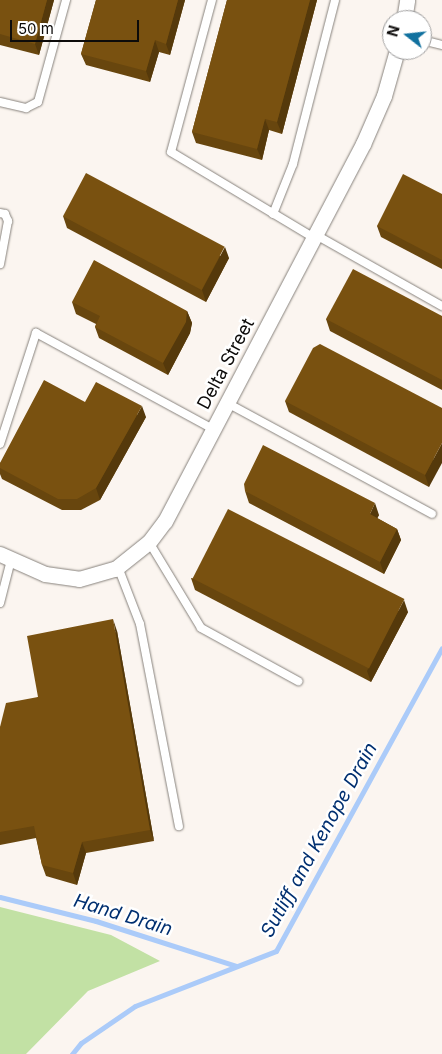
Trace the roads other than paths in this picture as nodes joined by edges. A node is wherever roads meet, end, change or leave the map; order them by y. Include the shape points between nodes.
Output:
1 (66, 0) edge
2 (212, 0) edge
3 (336, 0) edge
4 (394, 60) edge
5 (0, 102) edge
6 (0, 213) edge
7 (273, 214) junction
8 (315, 237) junction
9 (0, 264) edge
10 (442, 306) edge
11 (227, 403) junction
12 (213, 429) junction
13 (0, 444) edge
14 (432, 514) dead end
15 (149, 542) junction
16 (6, 557) edge
17 (118, 567) junction
18 (0, 603) edge
19 (298, 681) dead end
20 (179, 826) dead end

1 - 5 lane via 38,102 26,108
2 - 7 lane via 171,152
3 - 7 lane via 293,164
4 - 8 street, Delta Street via 374,121
6 - 9 lane via 8,221
7 - 8 lane
8 - 10 lane
8 - 11 street, Delta Street
11 - 12 street, Delta Street
11 - 14 lane
12 - 13 lane via 36,332
12 - 15 street, Delta Street via 165,521
15 - 17 street, Delta Street
15 - 19 lane via 201,628
16 - 17 street, Delta Street via 62,578 96,576
16 - 18 lane
17 - 20 lane via 140,624

